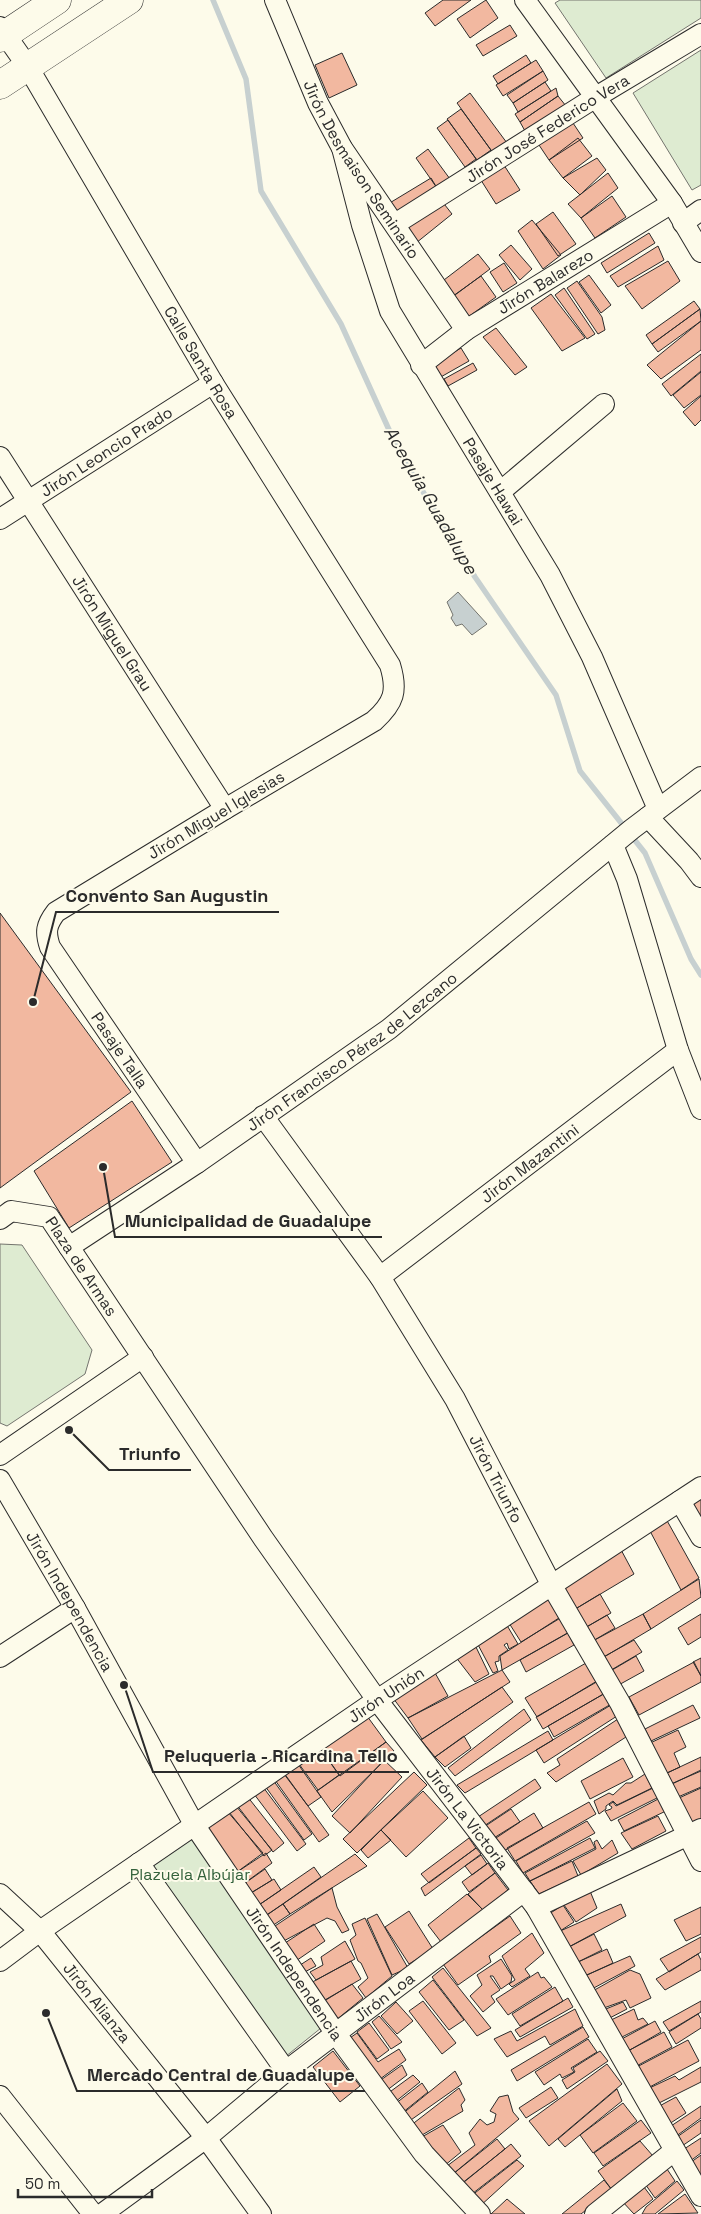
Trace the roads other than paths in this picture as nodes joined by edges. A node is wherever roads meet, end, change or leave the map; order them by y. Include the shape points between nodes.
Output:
1 (57, 0) edge
2 (130, 0) edge
3 (275, 0) edge
4 (525, 0) edge
5 (2, 33) edge
6 (701, 34) edge
7 (28, 67) junction
8 (0, 85) edge
9 (596, 97) junction
10 (342, 148) junction
11 (672, 203) junction
12 (701, 210) edge
13 (683, 223) junction
14 (395, 224) junction
15 (701, 252) edge
16 (466, 330) junction
17 (421, 365) junction
18 (213, 383) junction
19 (604, 404) dead end
20 (0, 456) edge
21 (500, 492) junction
22 (29, 501) junction
23 (0, 520) edge
24 (392, 699) joint
25 (701, 777) edge
26 (225, 809) junction
27 (634, 828) junction
28 (701, 877) edge
29 (46, 934) joint
30 (678, 1050) junction
31 (701, 1109) edge
32 (263, 1116) junction
33 (197, 1163) junction
34 (0, 1219) edge
35 (70, 1247) junction
36 (380, 1277) junction
37 (144, 1357) junction
38 (0, 1455) edge
39 (701, 1487) edge
40 (2, 1488) edge
41 (680, 1500) junction
42 (701, 1538) edge
43 (552, 1586) junction
44 (75, 1608) junction
45 (0, 1658) edge
46 (377, 1700) junction
47 (195, 1826) junction
48 (694, 1831) edge
49 (701, 1861) edge
50 (139, 1863) junction
51 (0, 1894) edge
52 (530, 1899) junction
53 (40, 1931) junction
54 (0, 1961) edge
55 (336, 2034) junction
56 (286, 2071) junction
57 (0, 2096) edge
58 (206, 2138) junction
59 (674, 2151) junction
60 (701, 2196) edge
61 (93, 2214) edge
62 (102, 2214) edge
63 (261, 2214) edge
64 (480, 2214) edge
65 (595, 2214) edge

1 - 5 highway
2 - 7 highway
3 - 10 street, Jirón Desmaison Seminario via 318,102
4 - 9 street
5 - 7 street, Calle Santa Rosa
6 - 9 street, Jirón José Federico Vera
7 - 8 highway
7 - 18 street, Calle Santa Rosa
9 - 11 street
9 - 14 street, Jirón José Federico Vera
10 - 14 street, Jirón Desmaison Seminario
10 - 17 street, Pasaje Hawai via 390,312
11 - 13 street
11 - 16 street, Jirón Balarezo
12 - 13 street
13 - 15 street
14 - 16 street, Jirón Desmaison Seminario
16 - 17 street, Jirón Balarezo
17 - 21 street, Pasaje Hawai
18 - 22 street, Jirón Leoncio Prado
18 - 24 street, Calle Santa Rosa via 390,665 396,683
19 - 21 street
20 - 22 street, Jirón Miguel Grau
21 - 27 street, Pasaje Hawai via 550,575 592,657
22 - 23 street, Jirón Leoncio Prado
22 - 26 street, Jirón Miguel Grau
24 - 26 street, Jirón Miguel Iglesias via 374,721
25 - 27 street, Jirón Francisco Pérez de Lezcano
26 - 29 street, Jirón Miguel Iglesias via 56,912 48,922
27 - 28 street via 690,861
27 - 30 street, Pasaje Hawai via 627,879
27 - 32 street, Jirón Francisco Pérez de Lezcano via 389,1028
29 - 33 street, Pasaje Talla via 50,948
30 - 31 street, Pasaje Hawai
30 - 36 street, Jirón Mazantini
32 - 33 street, Jirón Francisco Pérez de Lezcano
32 - 36 street, Jirón Triunfo
33 - 35 street, Jirón Francisco Pérez de Lezcano
34 - 35 street, Plaza de Armas via 10,1211 49,1217
35 - 37 street, Plaza de Armas
36 - 43 street, Jirón Triunfo via 455,1399
37 - 38 street
37 - 46 street, Jirón La Victoria
39 - 41 street, Jirón Unión
40 - 44 street, Jirón Independencia
41 - 42 street
41 - 43 street, Jirón Unión
43 - 46 street, Jirón Unión
43 - 48 street, Jirón Triunfo
44 - 45 street
44 - 47 street, Jirón Independencia
46 - 47 street, Jirón Unión
46 - 52 street, Jirón La Victoria
47 - 50 street, Jirón Unión
47 - 55 street, Jirón Independencia
48 - 49 street, Jirón Triunfo
48 - 52 street, Jirón Loa
50 - 53 street, Jirón Unión
50 - 56 street
51 - 53 street, Jirón Alianza
52 - 55 street, Jirón Loa
52 - 59 street, Jirón La Victoria
53 - 54 street, Jirón Unión
53 - 58 street, Jirón Alianza
55 - 56 street, Jirón Loa
55 - 64 street, Jirón Independencia via 424,2154
56 - 58 street, Jirón Loa
57 - 61 street
58 - 62 street, Jirón Loa
58 - 63 street, Jirón Alianza
59 - 60 street, Jirón La Victoria
59 - 65 street

